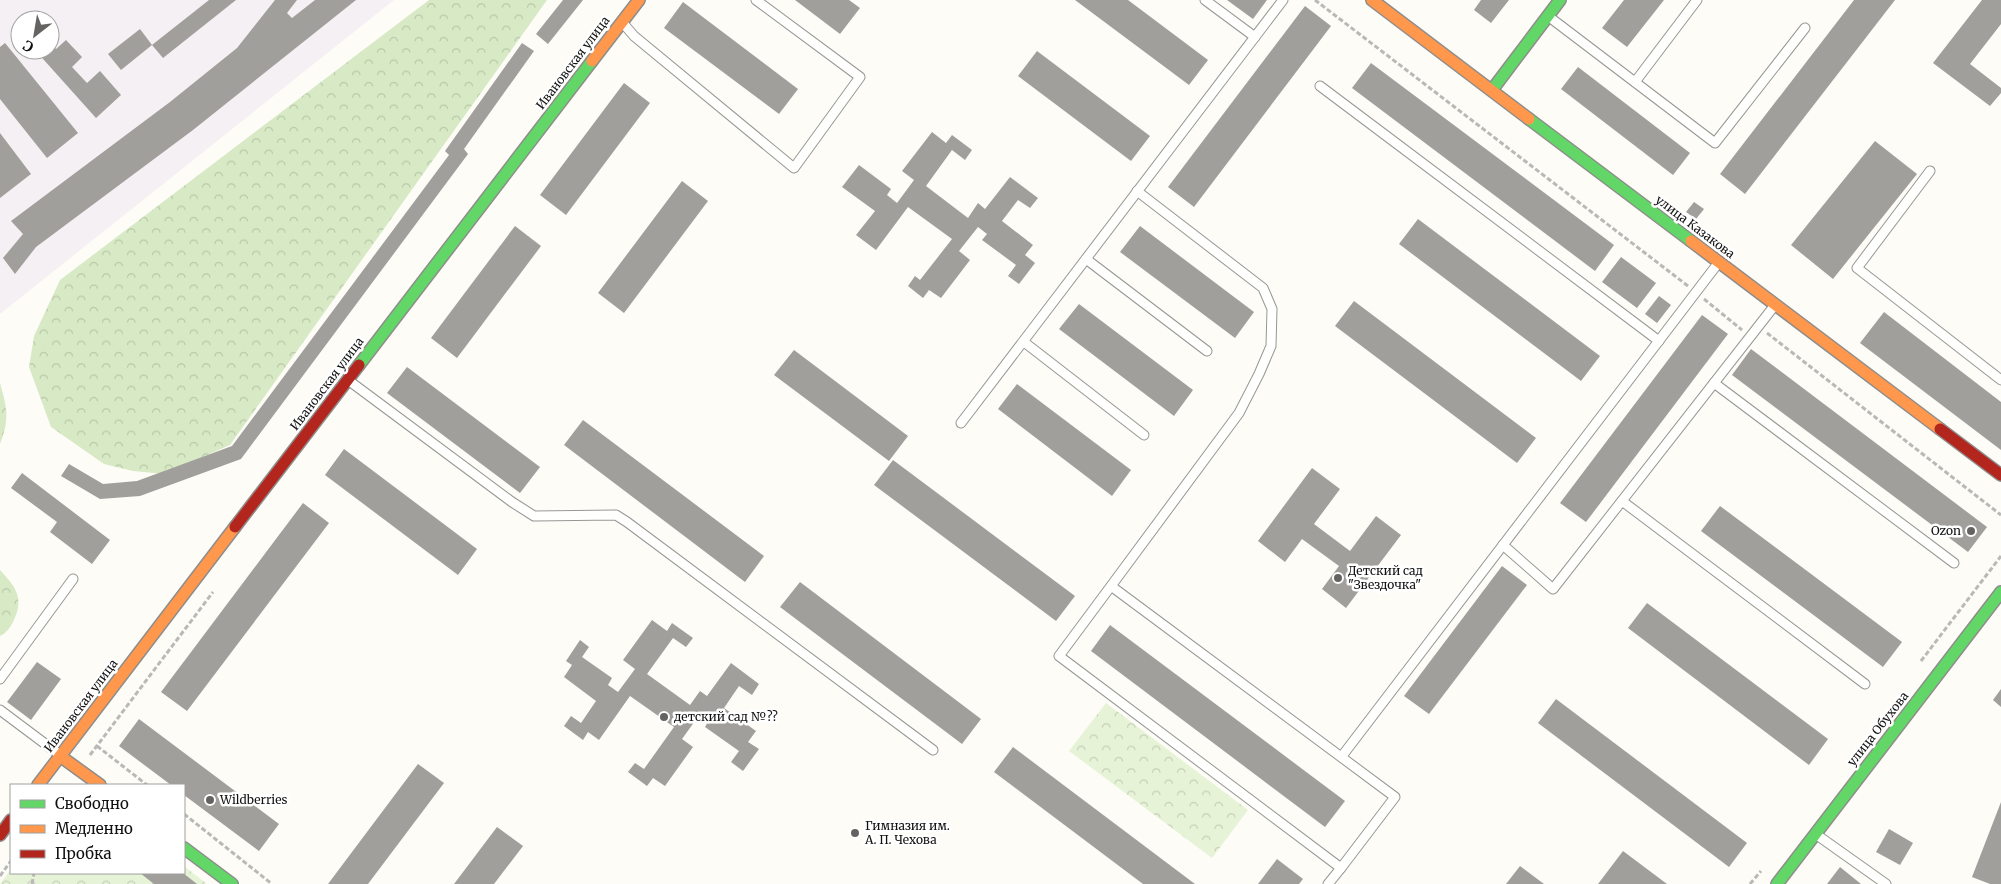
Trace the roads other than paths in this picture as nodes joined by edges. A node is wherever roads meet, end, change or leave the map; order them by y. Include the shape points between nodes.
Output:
1 (639, 0) edge
2 (756, 0) edge
3 (1205, 0) edge
4 (1283, 0) edge
5 (1372, 0) edge
6 (1560, 0) edge
7 (1697, 0) edge
8 (1548, 16) junction
9 (622, 22) junction
10 (1805, 28) dead end
11 (1254, 37) junction
12 (1634, 82) junction
13 (1320, 86) dead end
14 (1492, 90) junction
15 (1930, 171) dead end
16 (1138, 191) junction
17 (1086, 259) junction
18 (1719, 262) junction
19 (1775, 305) junction
20 (1659, 341) junction
21 (1024, 342) junction
22 (1207, 351) dead end
23 (348, 379) junction
24 (2001, 380) edge
25 (1714, 383) junction
26 (961, 424) dead end
27 (1144, 435) dead end
28 (2001, 476) edge
29 (1622, 501) junction
30 (1503, 545) junction
31 (1954, 563) dead end
32 (73, 579) dead end
33 (1111, 586) junction
34 (2001, 592) edge
35 (0, 679) edge
36 (1865, 684) dead end
37 (0, 710) edge
38 (933, 750) dead end
39 (60, 756) junction
40 (1342, 756) junction
41 (39, 784) edge
42 (99, 784) edge
43 (10, 821) edge
44 (1815, 834) junction
45 (0, 835) edge
46 (185, 849) edge
47 (1341, 868) junction
48 (232, 884) edge
49 (1328, 884) edge
50 (1777, 884) edge
51 (1886, 884) edge

1 - 9 street, Ивановская улица
2 - 9 lane via 860,76 794,168 634,36
3 - 11 lane
4 - 11 lane
5 - 14 street, улица Казакова
6 - 8 street
7 - 12 lane
8 - 12 lane
8 - 14 street
9 - 23 street, Ивановская улица
10 - 12 lane via 1715,143
11 - 16 lane
13 - 20 lane
14 - 18 street, улица Казакова
15 - 24 lane via 1857,268
16 - 17 lane
16 - 33 lane via 1263,288 1272,309 1271,346 1239,413
17 - 21 lane
17 - 22 lane
18 - 19 street, улица Казакова
18 - 20 lane
19 - 25 lane
19 - 28 street, улица Казакова
20 - 30 lane
21 - 26 lane
21 - 27 lane
23 - 38 lane via 534,516 616,515 628,522
23 - 39 street, Ивановская улица
25 - 29 lane
25 - 31 lane
29 - 30 lane via 1553,588
29 - 36 lane
30 - 40 lane
32 - 35 lane
33 - 40 lane
33 - 47 lane via 1059,656
34 - 44 street, улица Обухова
37 - 39 lane
39 - 41 street, Ивановская улица
39 - 42 street
40 - 47 lane via 1395,797
43 - 45 street
44 - 50 street, улица Обухова
44 - 51 lane
46 - 48 street
47 - 49 lane

